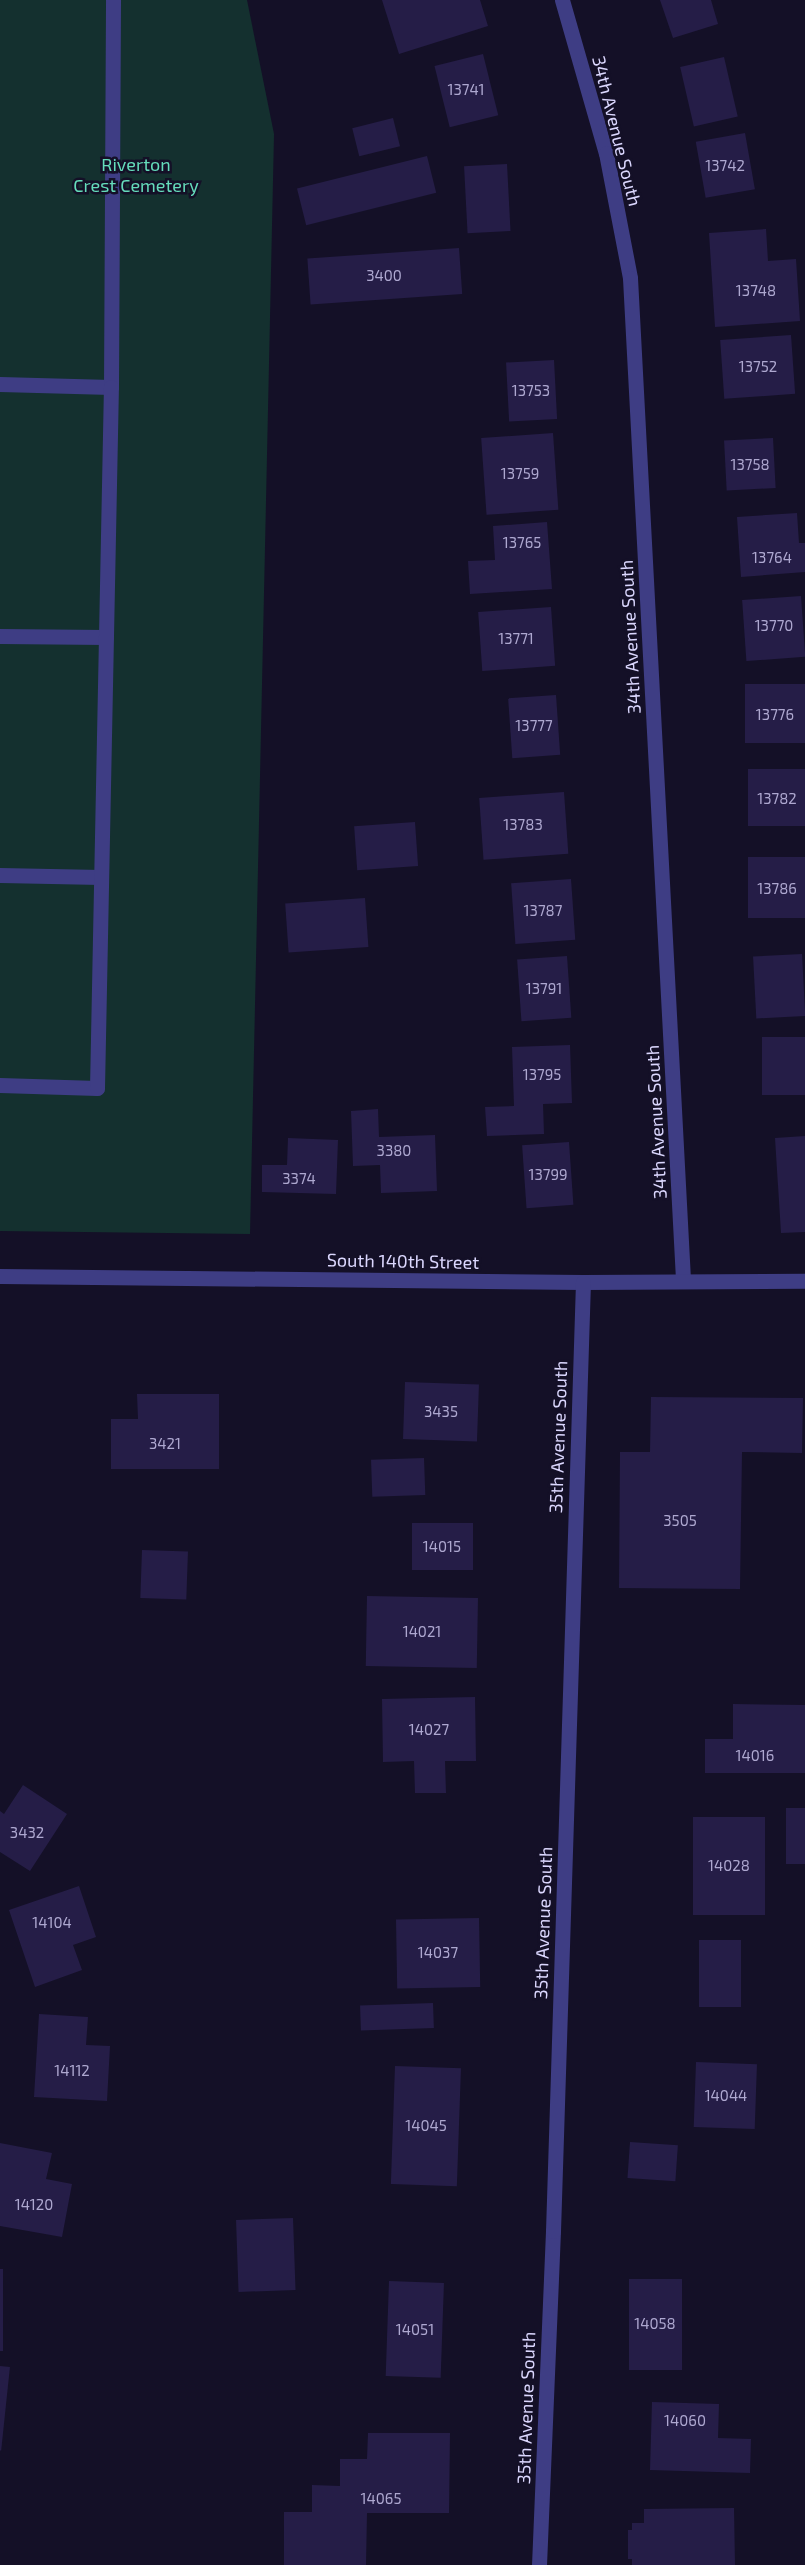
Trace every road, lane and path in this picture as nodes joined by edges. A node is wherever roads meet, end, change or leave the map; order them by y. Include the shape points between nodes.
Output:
1 (113, 0) edge
2 (562, 0) edge
3 (0, 384) edge
4 (111, 387) junction
5 (0, 636) edge
6 (106, 637) junction
7 (0, 875) edge
8 (101, 877) junction
9 (0, 1085) edge
10 (0, 1276) edge
11 (683, 1280) junction
12 (805, 1281) edge
13 (583, 1282) junction
14 (539, 2565) edge

1 - 4 street
2 - 11 street, 34th Avenue South via 606,153 630,278
3 - 4 street
4 - 6 street
5 - 6 street
6 - 8 street
7 - 8 street
8 - 9 street via 97,1088
10 - 13 street, South 140th Street
11 - 12 street, South 140th Street
11 - 13 street, South 140th Street
13 - 14 street, 35th Avenue South via 554,2231

